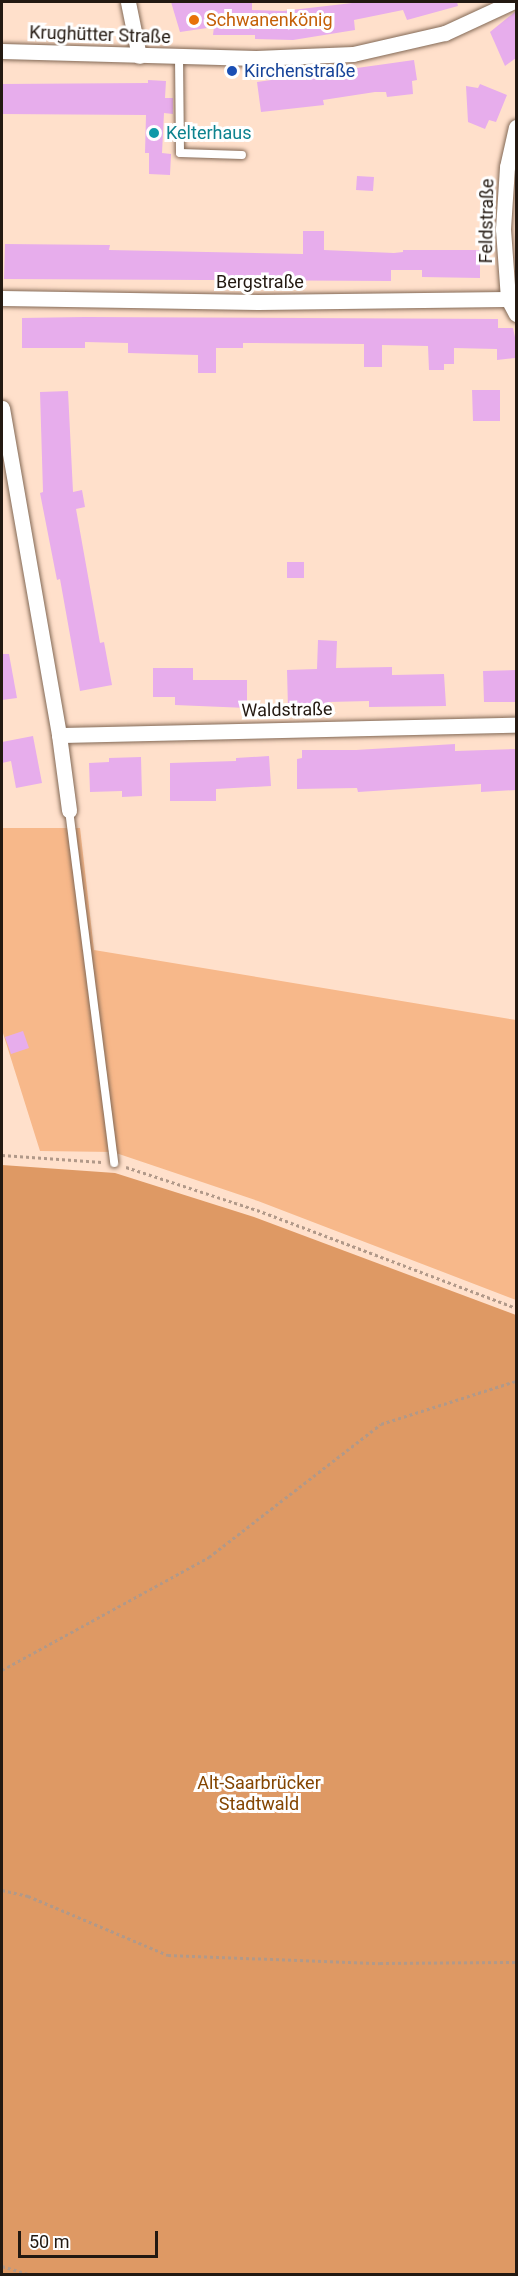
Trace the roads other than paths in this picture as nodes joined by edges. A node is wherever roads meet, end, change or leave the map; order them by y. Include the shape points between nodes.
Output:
1 (128, 2) edge
2 (512, 2) edge
3 (2, 51) edge
4 (139, 56) junction
5 (179, 57) junction
6 (516, 127) edge
7 (513, 147) edge
8 (242, 155) dead end
9 (2, 298) edge
10 (512, 301) edge
11 (516, 314) edge
12 (2, 408) edge
13 (516, 725) edge
14 (59, 735) junction
15 (69, 810) joint
16 (114, 1162) road end

1 - 4 street
2 - 5 street, Krughütter Straße via 445,33 353,54 307,58
3 - 4 street, Krughütter Straße
4 - 5 street, Krughütter Straße
5 - 8 lane via 180,153
6 - 7 street, Feldstraße
7 - 10 street, Feldstraße via 503,229
9 - 10 street, Bergstraße
10 - 11 street, Feldstraße
12 - 14 street
13 - 14 street, Waldstraße
14 - 15 street
15 - 16 lane

